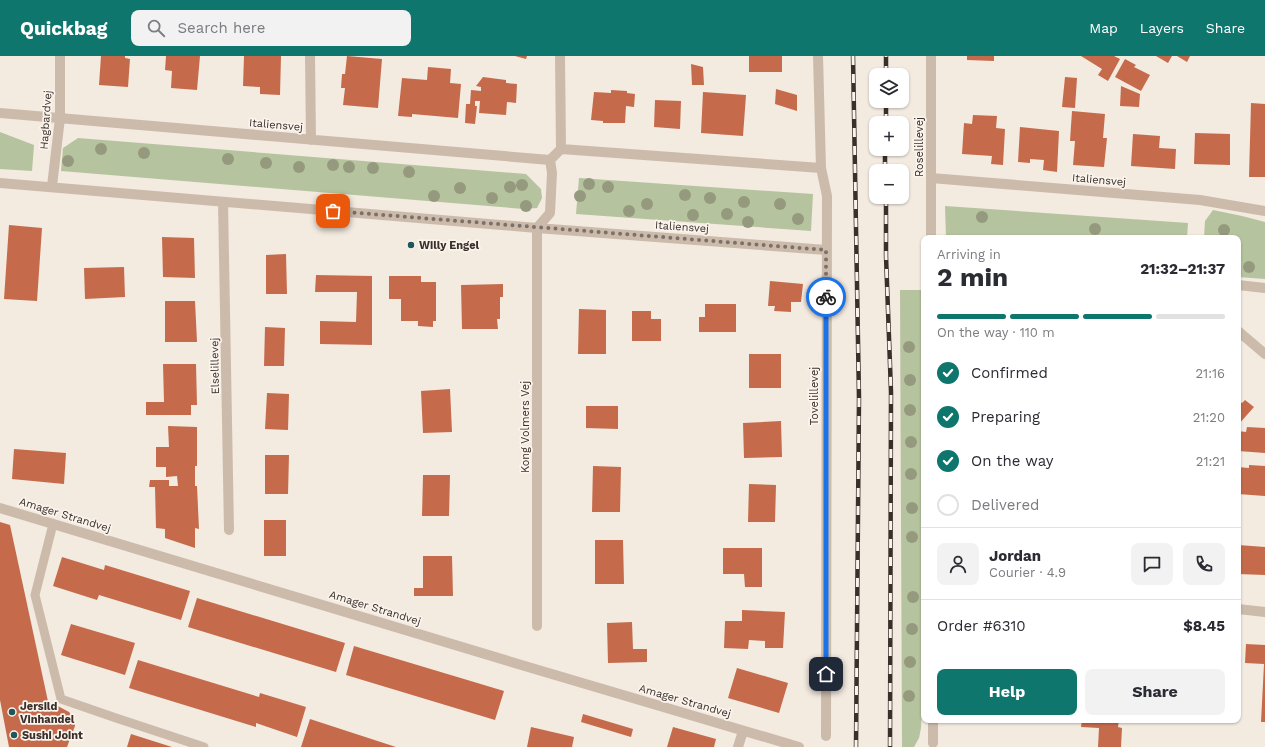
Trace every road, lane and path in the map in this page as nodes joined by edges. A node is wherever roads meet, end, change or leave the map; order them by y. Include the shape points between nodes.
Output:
1 (60, 56) edge
2 (310, 56) edge
3 (560, 56) edge
4 (818, 56) edge
5 (931, 56) edge
6 (0, 113) edge
7 (60, 118) junction
8 (311, 140) junction
9 (561, 149) junction
10 (550, 160) junction
11 (821, 168) junction
12 (931, 178) junction
13 (0, 183) edge
14 (52, 186) junction
15 (223, 202) junction
16 (1265, 211) edge
17 (537, 228) junction
18 (931, 235) edge
19 (826, 250) junction
20 (1241, 285) edge
21 (1265, 288) edge
22 (1241, 334) edge
23 (1265, 354) edge
24 (0, 508) edge
25 (53, 524) junction
26 (229, 530) dead end
27 (1241, 609) edge
28 (1265, 612) edge
29 (537, 626) dead end
30 (933, 723) edge
31 (743, 731) junction
32 (826, 736) dead end
33 (933, 743) dead end
34 (204, 747) edge
35 (738, 747) edge
36 (799, 747) edge

1 - 7 street, Hagbardvej
2 - 8 street
3 - 9 street
4 - 11 street, Tovelillevej
5 - 12 street, Roselillevej
6 - 7 street, Italiensvej
7 - 8 street, Italiensvej
7 - 14 street, Hagbardvej
8 - 10 street, Italiensvej
9 - 10 street
9 - 11 street
10 - 17 street via 550,213
11 - 19 street, Tovelillevej via 826,196
12 - 16 street, Italiensvej via 1200,200
12 - 18 street, Roselillevej
13 - 14 street, Italiensvej
14 - 15 street, Italiensvej
15 - 17 street, Italiensvej
15 - 26 street, Elselillevej
17 - 19 street, Italiensvej
17 - 29 street, Kong Volmers Vej
19 - 32 street, Tovelillevej
20 - 21 street
22 - 23 street
24 - 25 street, Amager Strandvej
25 - 31 street, Amager Strandvej
25 - 34 lane via 35,595 61,699
27 - 28 street
30 - 33 street
31 - 35 street
31 - 36 street, Amager Strandvej

